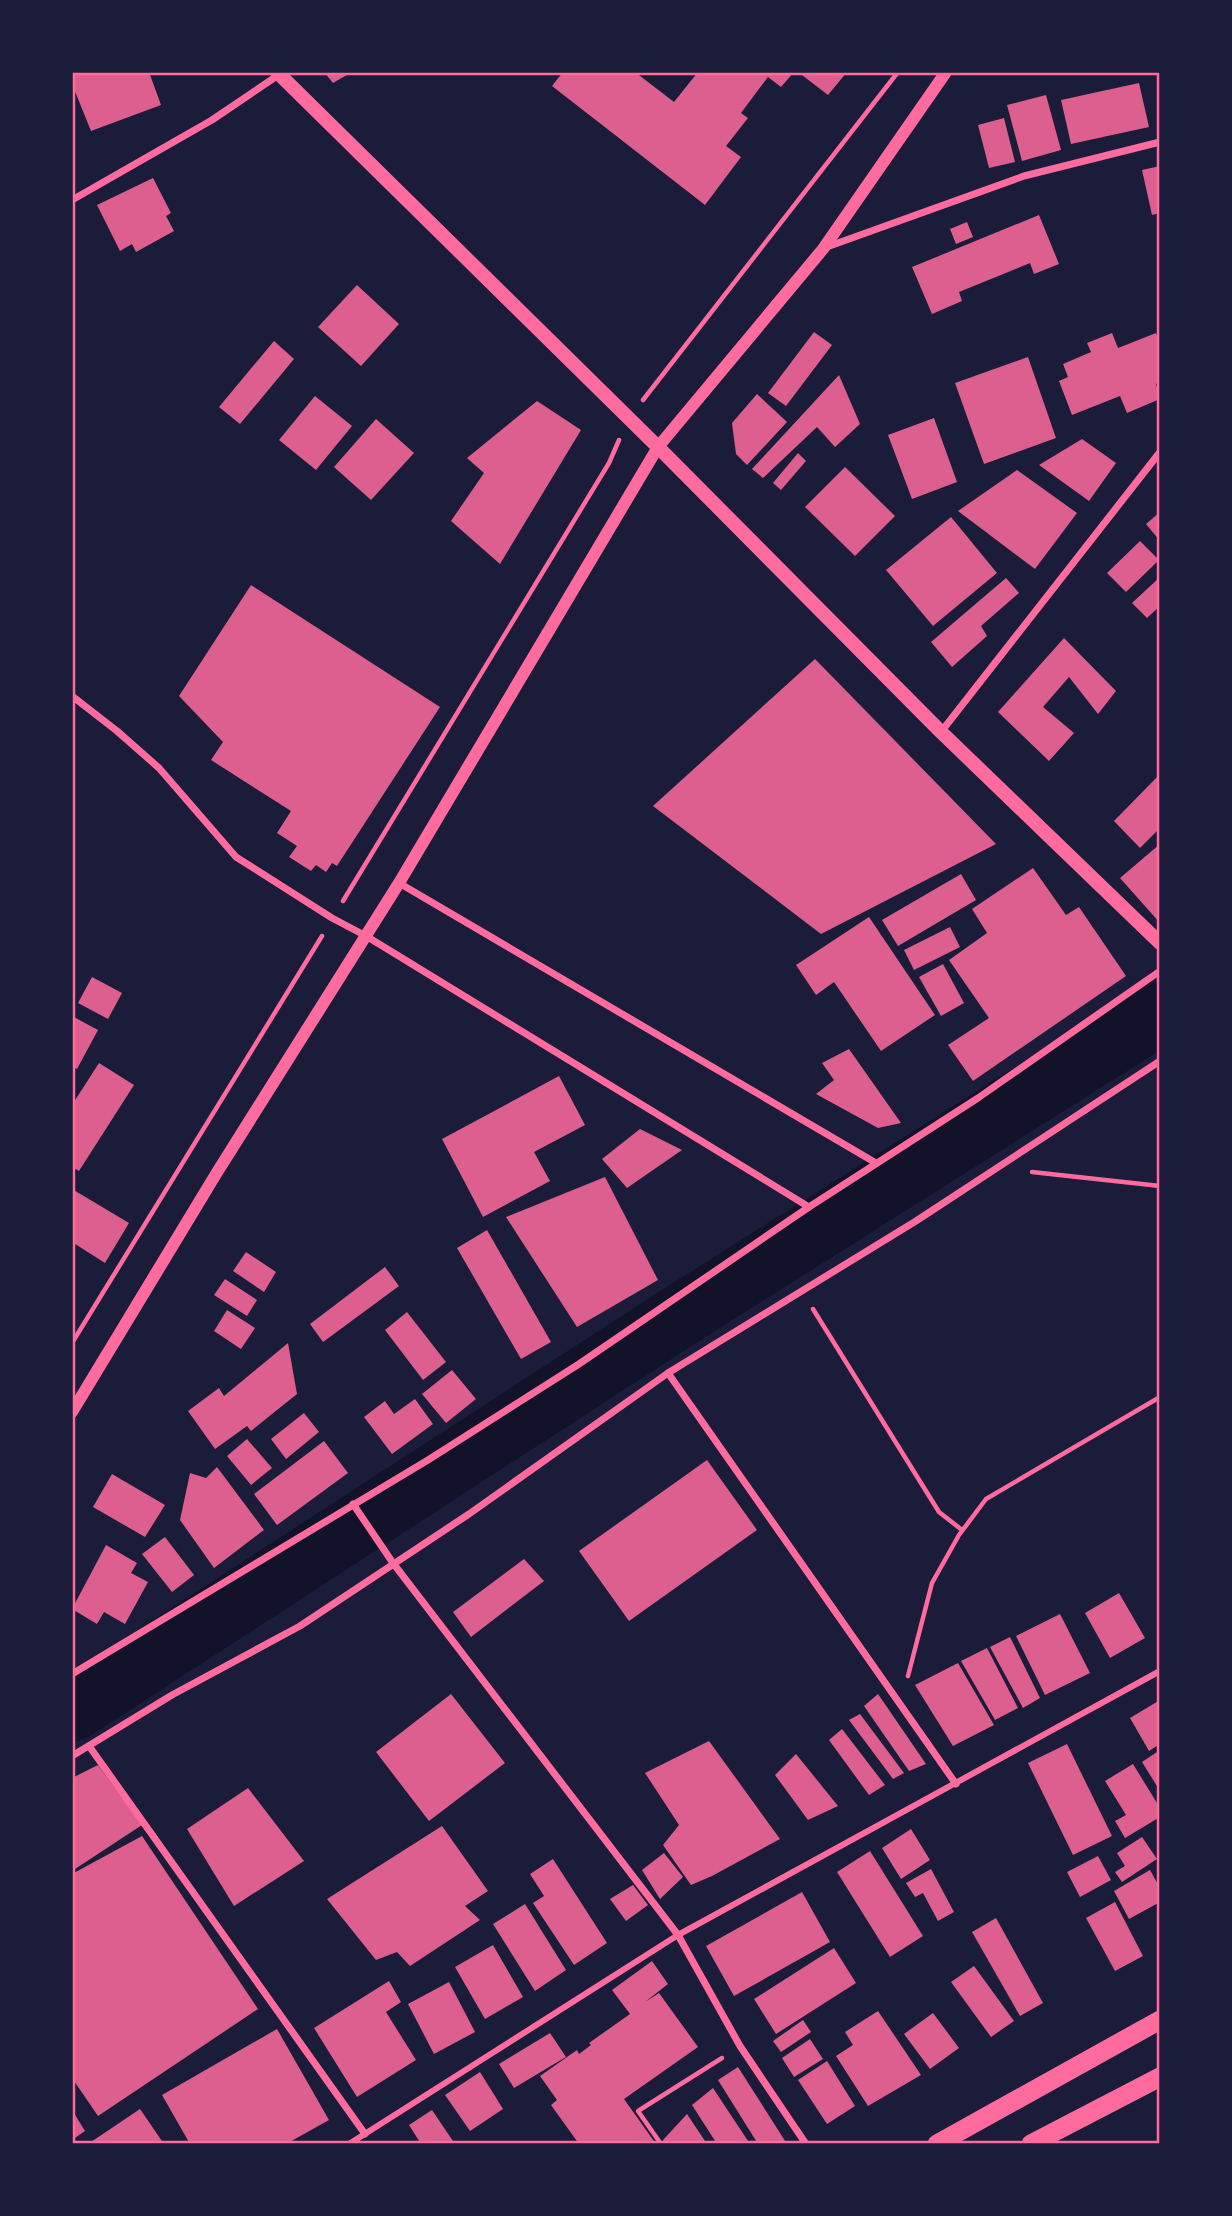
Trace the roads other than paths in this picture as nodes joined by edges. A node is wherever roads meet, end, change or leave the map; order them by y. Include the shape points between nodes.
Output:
1 (946, 72) edge
2 (278, 73) edge
3 (1160, 142) edge
4 (72, 200) edge
5 (823, 249) junction
6 (658, 447) junction
7 (1160, 452) edge
8 (72, 696) edge
9 (941, 732) junction
10 (399, 883) junction
11 (366, 936) junction
12 (1160, 943) edge
13 (1160, 971) edge
14 (1160, 1061) edge
15 (876, 1163) junction
16 (809, 1207) junction
17 (668, 1373) junction
18 (72, 1412) edge
19 (353, 1504) junction
20 (393, 1563) junction
21 (1160, 1671) edge
22 (72, 1674) edge
23 (89, 1746) junction
24 (72, 1756) edge
25 (957, 1784) junction
26 (678, 1936) junction
27 (1160, 2020) edge
28 (1160, 2077) edge
29 (365, 2134) junction
30 (349, 2144) edge
31 (806, 2144) edge
32 (937, 2144) edge
33 (1031, 2144) edge

1 - 5 street
2 - 4 street via 212,120
2 - 6 main road
3 - 5 street via 1024,176
5 - 6 street
6 - 9 main road
6 - 10 street
7 - 9 street
8 - 11 street via 159,768 236,857
9 - 12 main road
10 - 11 street
10 - 15 street
11 - 16 street
11 - 18 street
13 - 15 street
14 - 17 street
15 - 16 street
16 - 19 street via 579,1364
17 - 20 street
17 - 25 street
19 - 20 street
19 - 22 street
20 - 23 street via 300,1626
20 - 26 street
21 - 25 street
23 - 24 street
23 - 29 street
25 - 26 street
26 - 29 street
26 - 31 street via 740,2046
27 - 32 highway
28 - 33 highway
29 - 30 street

